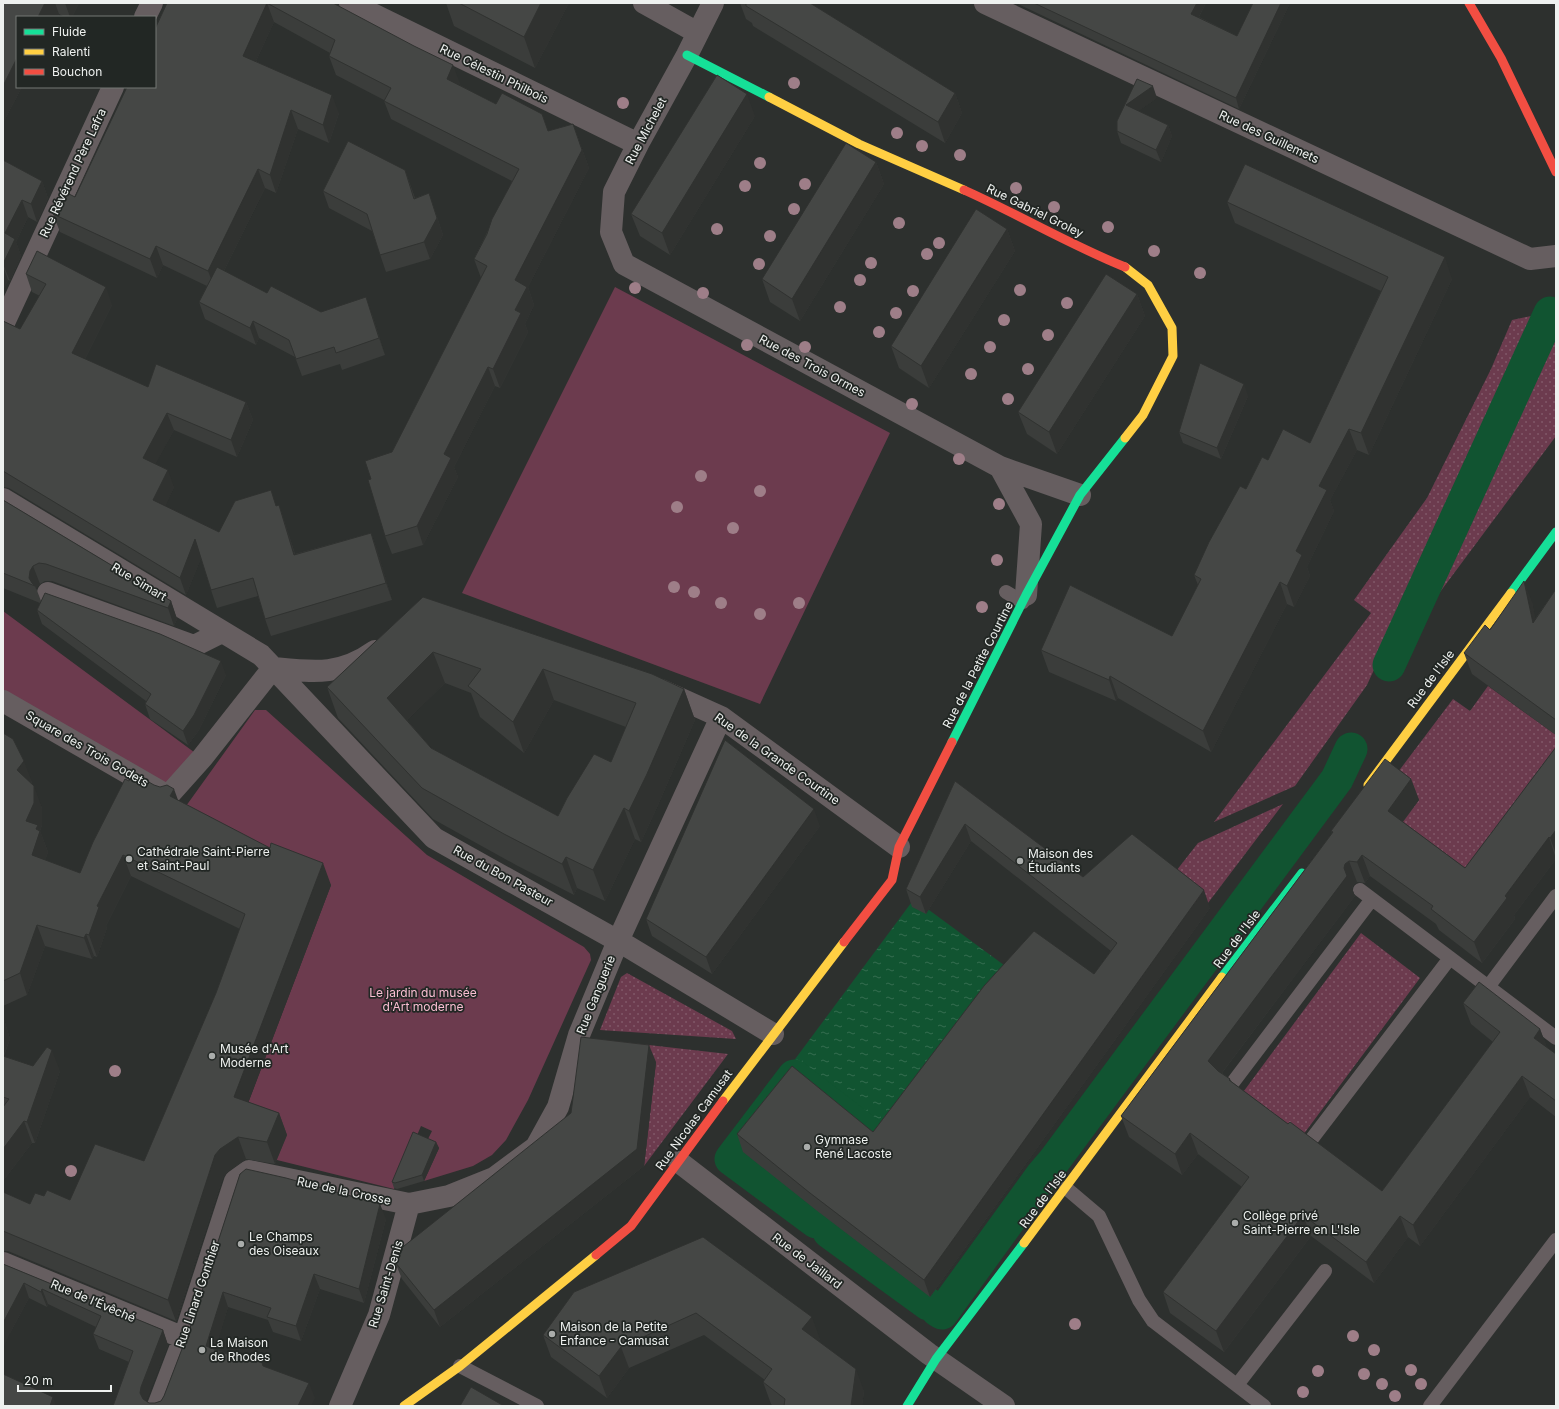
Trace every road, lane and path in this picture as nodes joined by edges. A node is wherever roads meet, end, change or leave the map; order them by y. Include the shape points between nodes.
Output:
1 (152, 3) edge
2 (350, 3) edge
3 (644, 3) edge
4 (713, 3) edge
5 (985, 3) edge
6 (1469, 3) edge
7 (146, 16) edge
8 (698, 33) junction
9 (687, 55) junction
10 (113, 88) edge
11 (638, 144) junction
12 (1556, 172) edge
13 (1556, 256) edge
14 (624, 264) joint
15 (3, 325) edge
16 (1000, 468) junction
17 (1080, 495) junction
18 (3, 499) edge
19 (1556, 532) edge
20 (48, 593) edge
21 (1018, 596) junction
22 (222, 632) junction
23 (390, 639) edge
24 (273, 668) junction
25 (642, 681) edge
26 (3, 701) edge
27 (721, 717) junction
28 (1361, 794) edge
29 (899, 847) junction
30 (1306, 868) edge
31 (1360, 890) dead end
32 (1556, 896) edge
33 (1372, 899) junction
34 (618, 941) junction
35 (1450, 958) junction
36 (1488, 987) junction
37 (773, 1034) junction
38 (1556, 1038) edge
39 (1231, 1084) edge
40 (1311, 1140) edge
41 (679, 1162) junction
42 (235, 1182) joint
43 (1066, 1188) junction
44 (409, 1204) junction
45 (1556, 1240) edge
46 (3, 1263) edge
47 (1325, 1271) dead end
48 (184, 1338) junction
49 (936, 1360) junction
50 (460, 1366) junction
51 (1237, 1385) junction
52 (158, 1406) edge
53 (340, 1406) edge
54 (404, 1406) edge
55 (537, 1406) edge
56 (908, 1406) edge
57 (1004, 1406) edge
58 (1264, 1406) edge
59 (1430, 1406) edge

1 - 7 street
2 - 11 street, Rue Célestin Philbois
3 - 8 street
4 - 8 street, Rue Michelet
5 - 13 street, Rue des Guillemets via 1530,259
6 - 12 street via 1501,58
8 - 9 street, Rue Michelet
9 - 11 street, Rue Michelet
9 - 17 street, Rue Gabriel Groley via 859,144 995,204 1128,268 1148,286 1172,328 1173,356 1143,415
10 - 15 street, Rue Révérend Père Lafra
11 - 14 street, Rue Michelet via 614,192 611,232
14 - 16 street, Rue des Trois Ormes
16 - 17 street, Rue des Trois Ormes
16 - 21 street via 1031,524
17 - 21 street, Rue de la Petite Courtine
18 - 22 street, Rue Simart
19 - 28 street, Rue de l'Isle
20 - 22 street via 194,646
21 - 29 street, Rue de la Petite Courtine
22 - 24 street, Rue Simart via 261,656
23 - 24 street via 354,664 332,670
24 - 26 street, Square des Trois Godets via 202,758 168,796
24 - 34 street, Rue du Bon Pasteur via 434,838
25 - 27 street, Rue de la Grande Courtine
27 - 29 street, Rue de la Grande Courtine
27 - 34 street, Rue Ganguerie
29 - 37 street, Rue Nicolas Camusat via 892,880
30 - 43 street, Rue de l'Isle
31 - 33 lane
32 - 36 lane
33 - 35 lane
33 - 39 lane
34 - 37 street, Rue du Bon Pasteur
34 - 44 street, Rue Ganguerie via 579,1035 558,1107 536,1147 494,1178 449,1196
35 - 36 lane
35 - 40 lane
36 - 38 lane
37 - 41 street, Rue Nicolas Camusat
41 - 49 street, Rue de Jaillard
41 - 50 street, Rue Nicolas Camusat via 631,1226
42 - 44 street, Rue de la Crosse via 249,1171
42 - 48 street, Rue Linard Gonthier
43 - 49 street, Rue de l'Isle
43 - 51 lane via 1098,1216 1139,1300 1153,1321
44 - 53 street, Rue Saint-Denis via 379,1315
45 - 59 lane
46 - 48 street, Rue de l’Évêché
47 - 51 lane
48 - 52 street, Rue Linard Gonthier
49 - 56 street, Rue de l'Isle
49 - 57 street, Rue de Jaillard
50 - 54 street, Rue Nicolas Camusat
50 - 55 lane
51 - 58 lane

